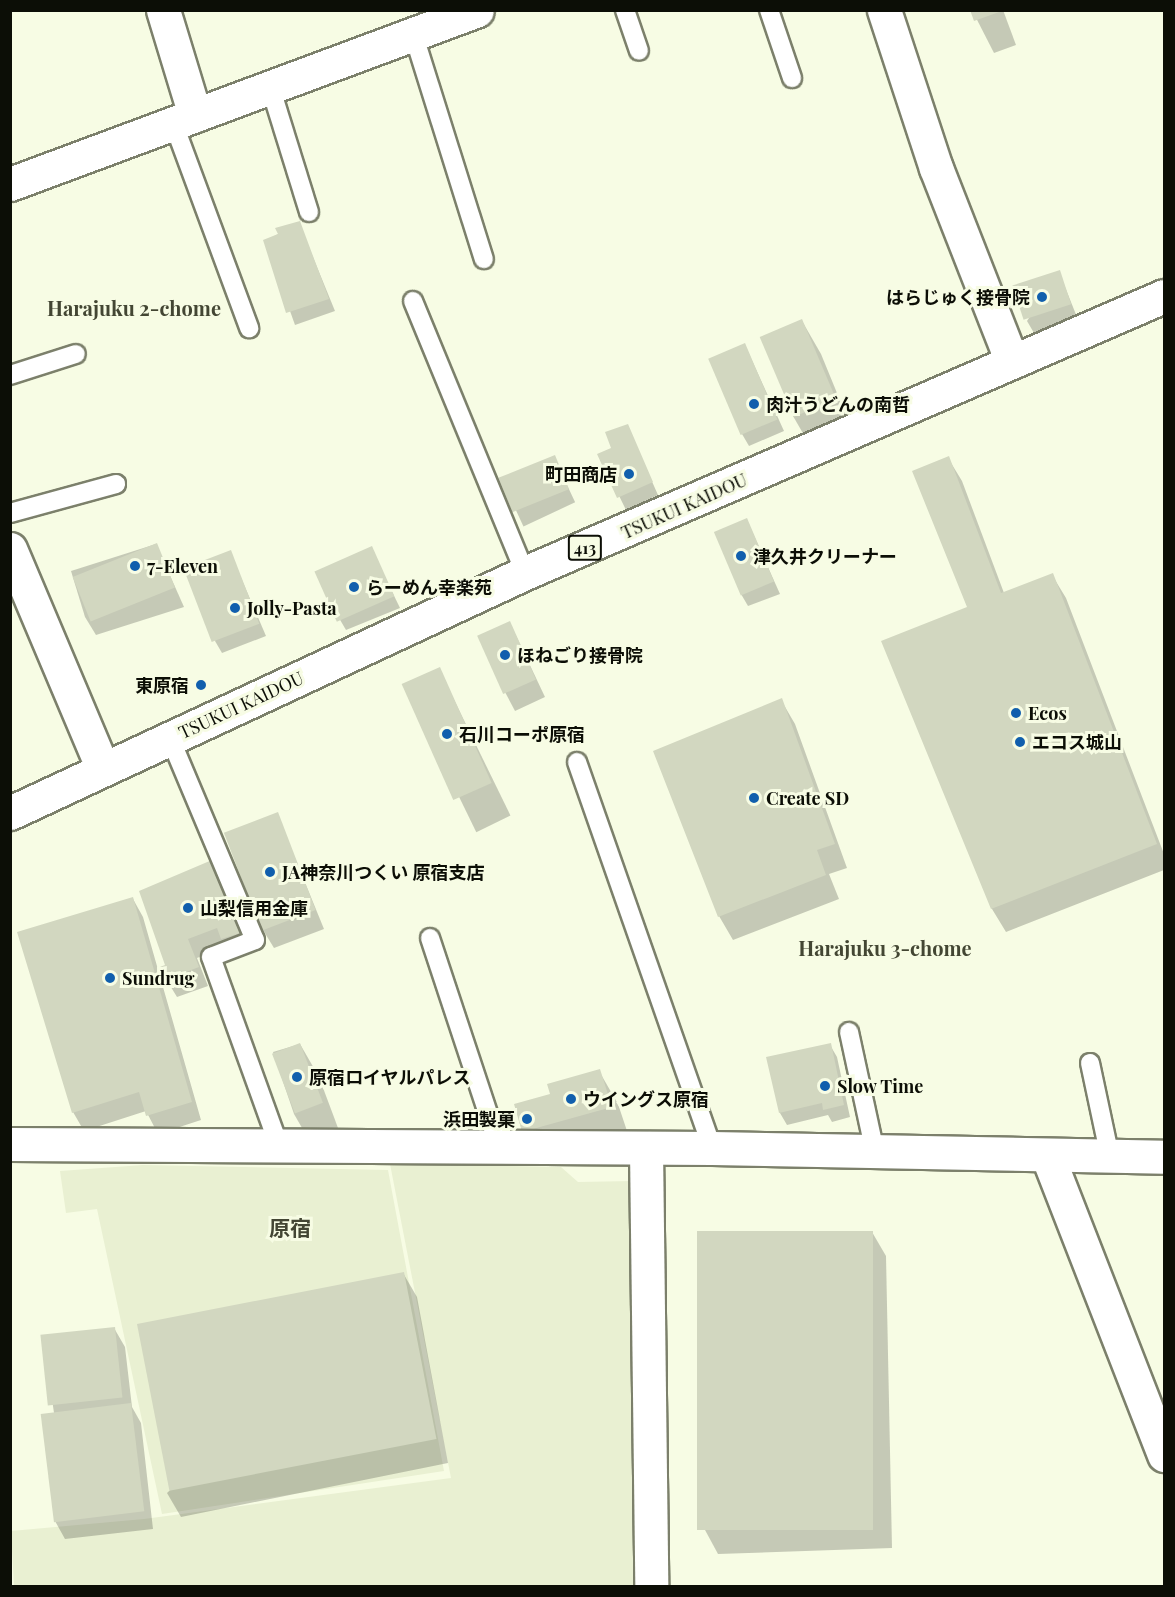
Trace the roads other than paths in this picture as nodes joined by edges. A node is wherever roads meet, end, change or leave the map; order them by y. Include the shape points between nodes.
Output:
1 (163, 10) edge
2 (477, 10) edge
3 (625, 10) edge
4 (770, 10) edge
5 (884, 10) edge
6 (425, 23) edge
7 (639, 51) dead end
8 (792, 78) dead end
9 (270, 86) junction
10 (184, 118) junction
11 (10, 184) edge
12 (309, 212) dead end
13 (484, 259) dead end
14 (1164, 296) edge
15 (413, 301) dead end
16 (249, 328) dead end
17 (76, 354) dead end
18 (1012, 362) junction
19 (10, 375) edge
20 (116, 484) dead end
21 (10, 513) edge
22 (10, 549) edge
23 (525, 573) junction
24 (170, 738) junction
25 (577, 762) dead end
26 (103, 769) junction
27 (10, 813) edge
28 (430, 938) dead end
29 (849, 1032) dead end
30 (1090, 1063) dead end
31 (10, 1144) edge
32 (279, 1146) junction
33 (499, 1147) junction
34 (646, 1148) junction
35 (712, 1148) junction
36 (875, 1152) junction
37 (1048, 1157) junction
38 (1110, 1157) junction
39 (1164, 1157) edge
40 (1164, 1455) edge
41 (651, 1587) edge

1 - 10 main road
2 - 6 main road
3 - 7 lane
4 - 8 lane
5 - 18 main road via 939,178
6 - 9 main road
6 - 13 lane
9 - 10 main road
9 - 12 lane
10 - 11 main road
10 - 16 lane
14 - 18 main road, TSUKUI KAIDOU / 413
15 - 23 lane
17 - 19 lane
18 - 23 main road, TSUKUI KAIDOU / 413
20 - 21 lane
22 - 26 main road
23 - 24 main road, TSUKUI KAIDOU / 413
24 - 26 main road, TSUKUI KAIDOU / 413
24 - 32 lane via 255,940 212,957
25 - 35 lane
26 - 27 main road, TSUKUI KAIDOU / 413
28 - 33 lane
29 - 36 lane
30 - 38 lane
31 - 32 main road
32 - 33 main road
33 - 34 main road
34 - 35 main road
34 - 41 main road
35 - 36 main road
36 - 37 main road
37 - 38 main road
37 - 40 main road
38 - 39 main road

